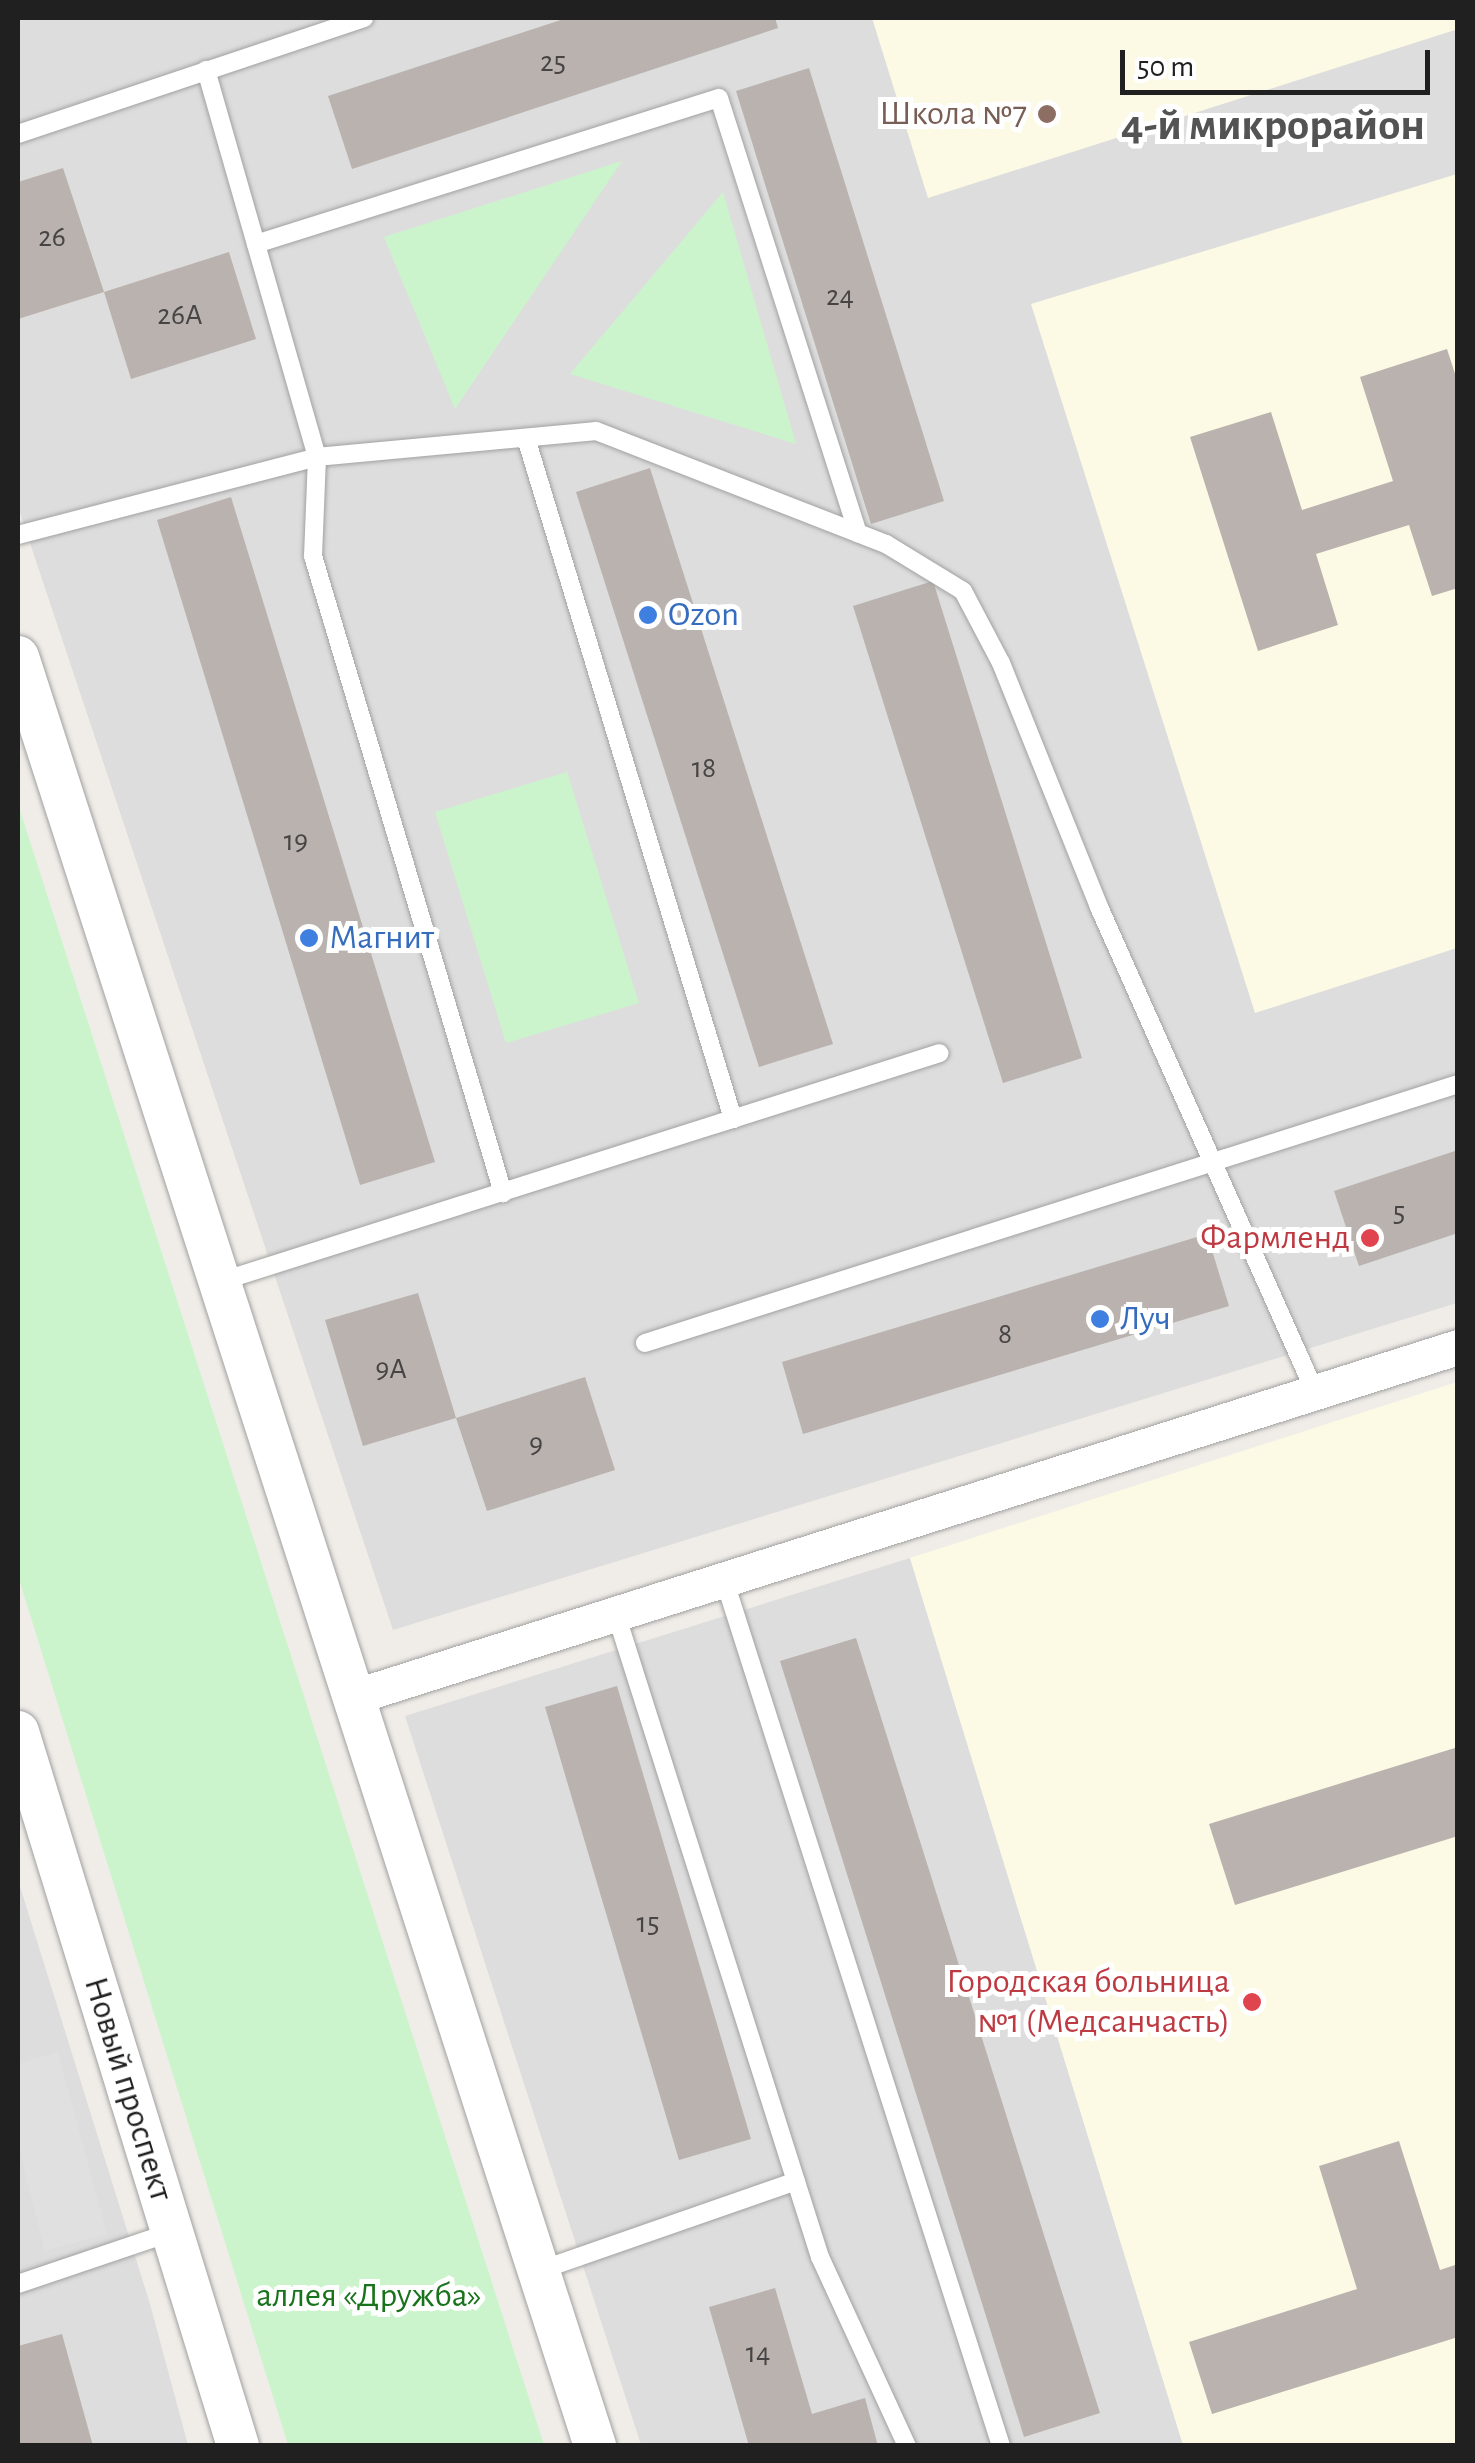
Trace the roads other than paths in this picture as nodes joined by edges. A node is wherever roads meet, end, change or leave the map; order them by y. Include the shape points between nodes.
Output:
1 (364, 18) edge
2 (206, 70) junction
3 (18, 134) edge
4 (256, 244) junction
5 (526, 438) junction
6 (317, 457) junction
7 (858, 533) junction
8 (18, 536) edge
9 (18, 658) edge
10 (940, 1053) dead end
11 (1458, 1084) edge
12 (733, 1119) junction
13 (1214, 1164) junction
14 (502, 1193) junction
15 (219, 1282) junction
16 (645, 1343) dead end
17 (1458, 1346) edge
18 (1315, 1392) junction
19 (724, 1579) junction
20 (616, 1614) junction
21 (353, 1697) junction
22 (18, 1732) edge
23 (796, 2181) junction
24 (172, 2232) junction
25 (538, 2270) junction
26 (18, 2284) edge
27 (238, 2446) edge
28 (595, 2446) edge
29 (907, 2446) edge
30 (1001, 2446) edge

1 - 2 lane
2 - 3 lane
2 - 4 lane
4 - 6 lane
4 - 7 lane via 719,98
5 - 6 lane
5 - 7 lane via 596,431
5 - 12 lane
6 - 8 lane
6 - 14 lane via 314,556
7 - 13 lane via 964,591 1001,663 1099,907
9 - 15 street
10 - 12 lane
11 - 13 lane
12 - 14 lane
13 - 16 lane
13 - 18 lane
14 - 15 lane
15 - 21 street
17 - 18 street
18 - 19 street
19 - 20 street
19 - 30 lane
20 - 21 street
20 - 23 lane
21 - 25 street
22 - 24 street, Новый проспект
23 - 25 lane
23 - 29 lane via 820,2257
24 - 26 lane
24 - 27 street, Новый проспект
25 - 28 street

